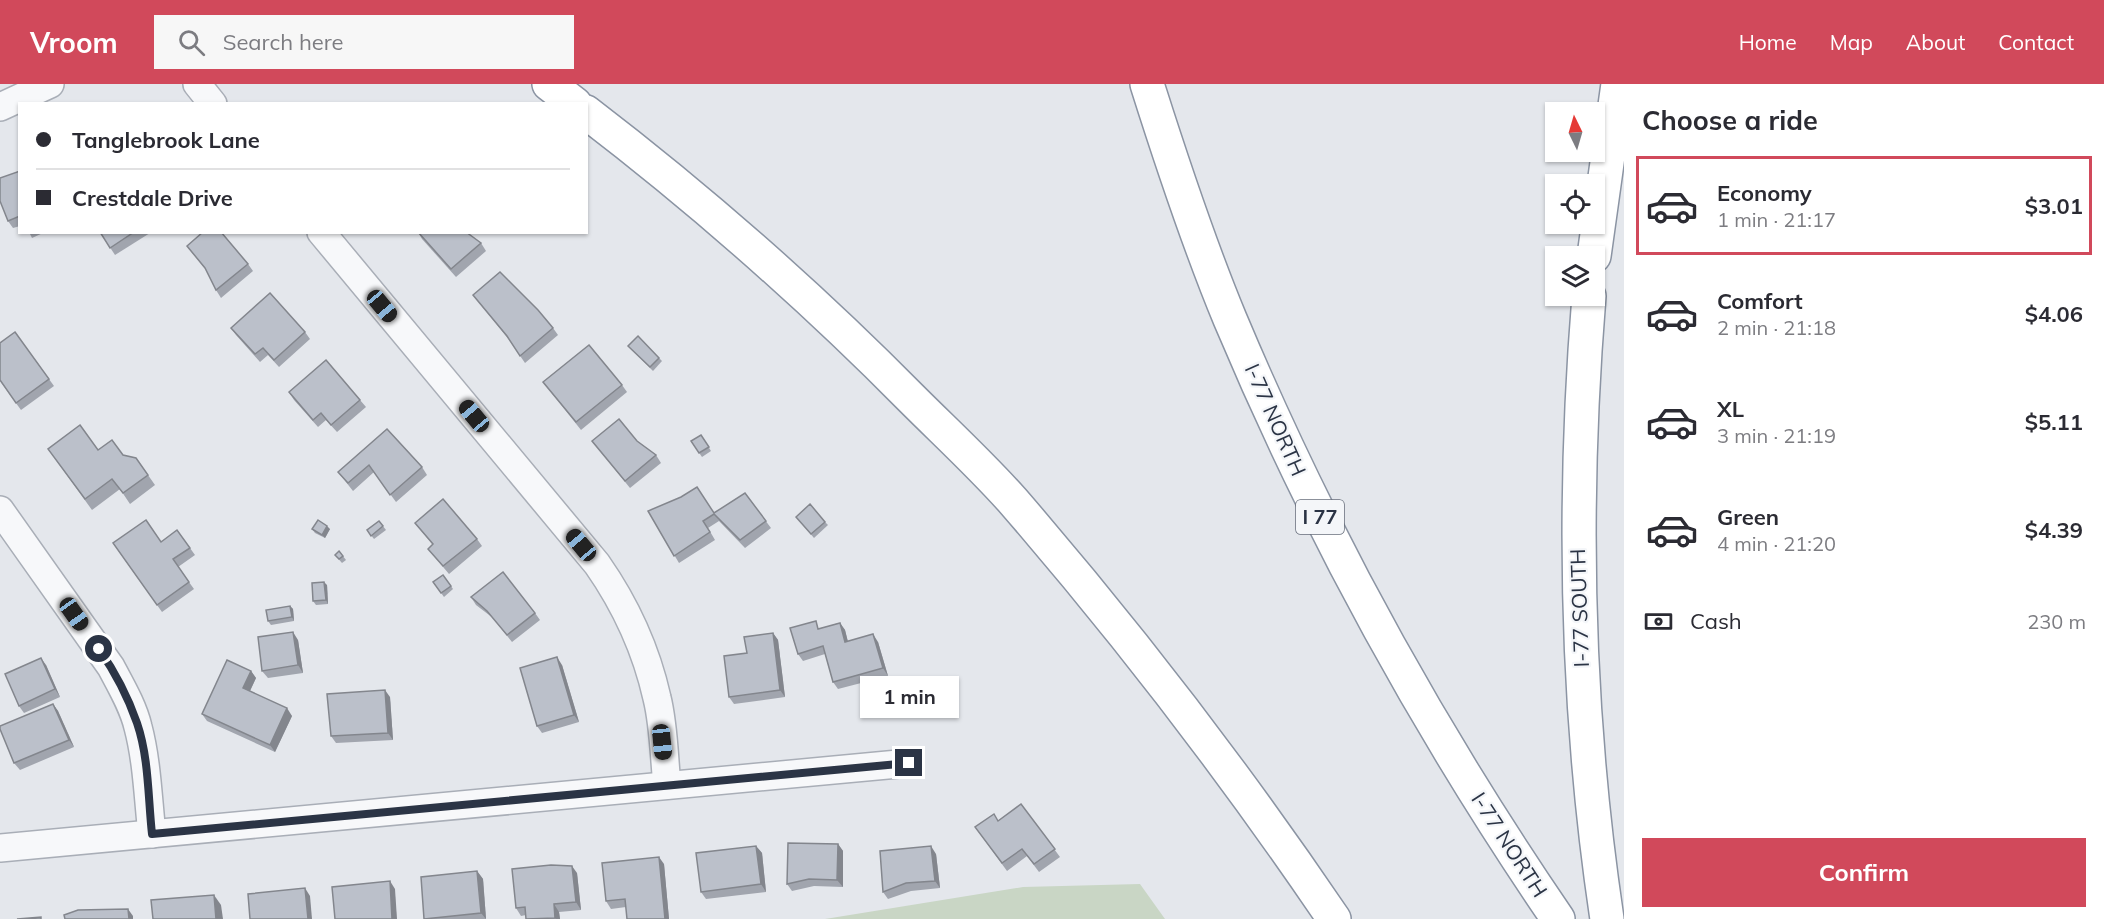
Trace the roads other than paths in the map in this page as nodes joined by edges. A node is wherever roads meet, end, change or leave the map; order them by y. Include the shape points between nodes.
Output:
1 (50, 84) edge
2 (197, 84) edge
3 (549, 84) edge
4 (1148, 84) edge
5 (1618, 84) edge
6 (211, 102) edge
7 (572, 102) edge
8 (0, 107) edge
9 (588, 114) edge
10 (323, 234) edge
11 (1594, 246) edge
12 (1588, 306) edge
13 (0, 510) edge
14 (909, 763) dead end
15 (667, 785) junction
16 (152, 834) junction
17 (0, 848) edge
18 (1334, 919) edge
19 (1558, 919) edge
20 (1607, 919) edge

1 - 8 street
2 - 6 street
3 - 7 highway
4 - 19 highway, I-77 NORTH / I 77 via 1193,222 1229,316 1314,505 1410,684 1468,782
5 - 11 highway
9 - 18 highway via 757,252 897,383 1011,499 1113,619 1184,711
10 - 15 street via 612,585 645,655 658,700
12 - 20 highway, I-77 SOUTH via 1578,559 1582,694
13 - 16 street via 111,667 125,694 138,725
14 - 15 street
15 - 16 street
16 - 17 street

